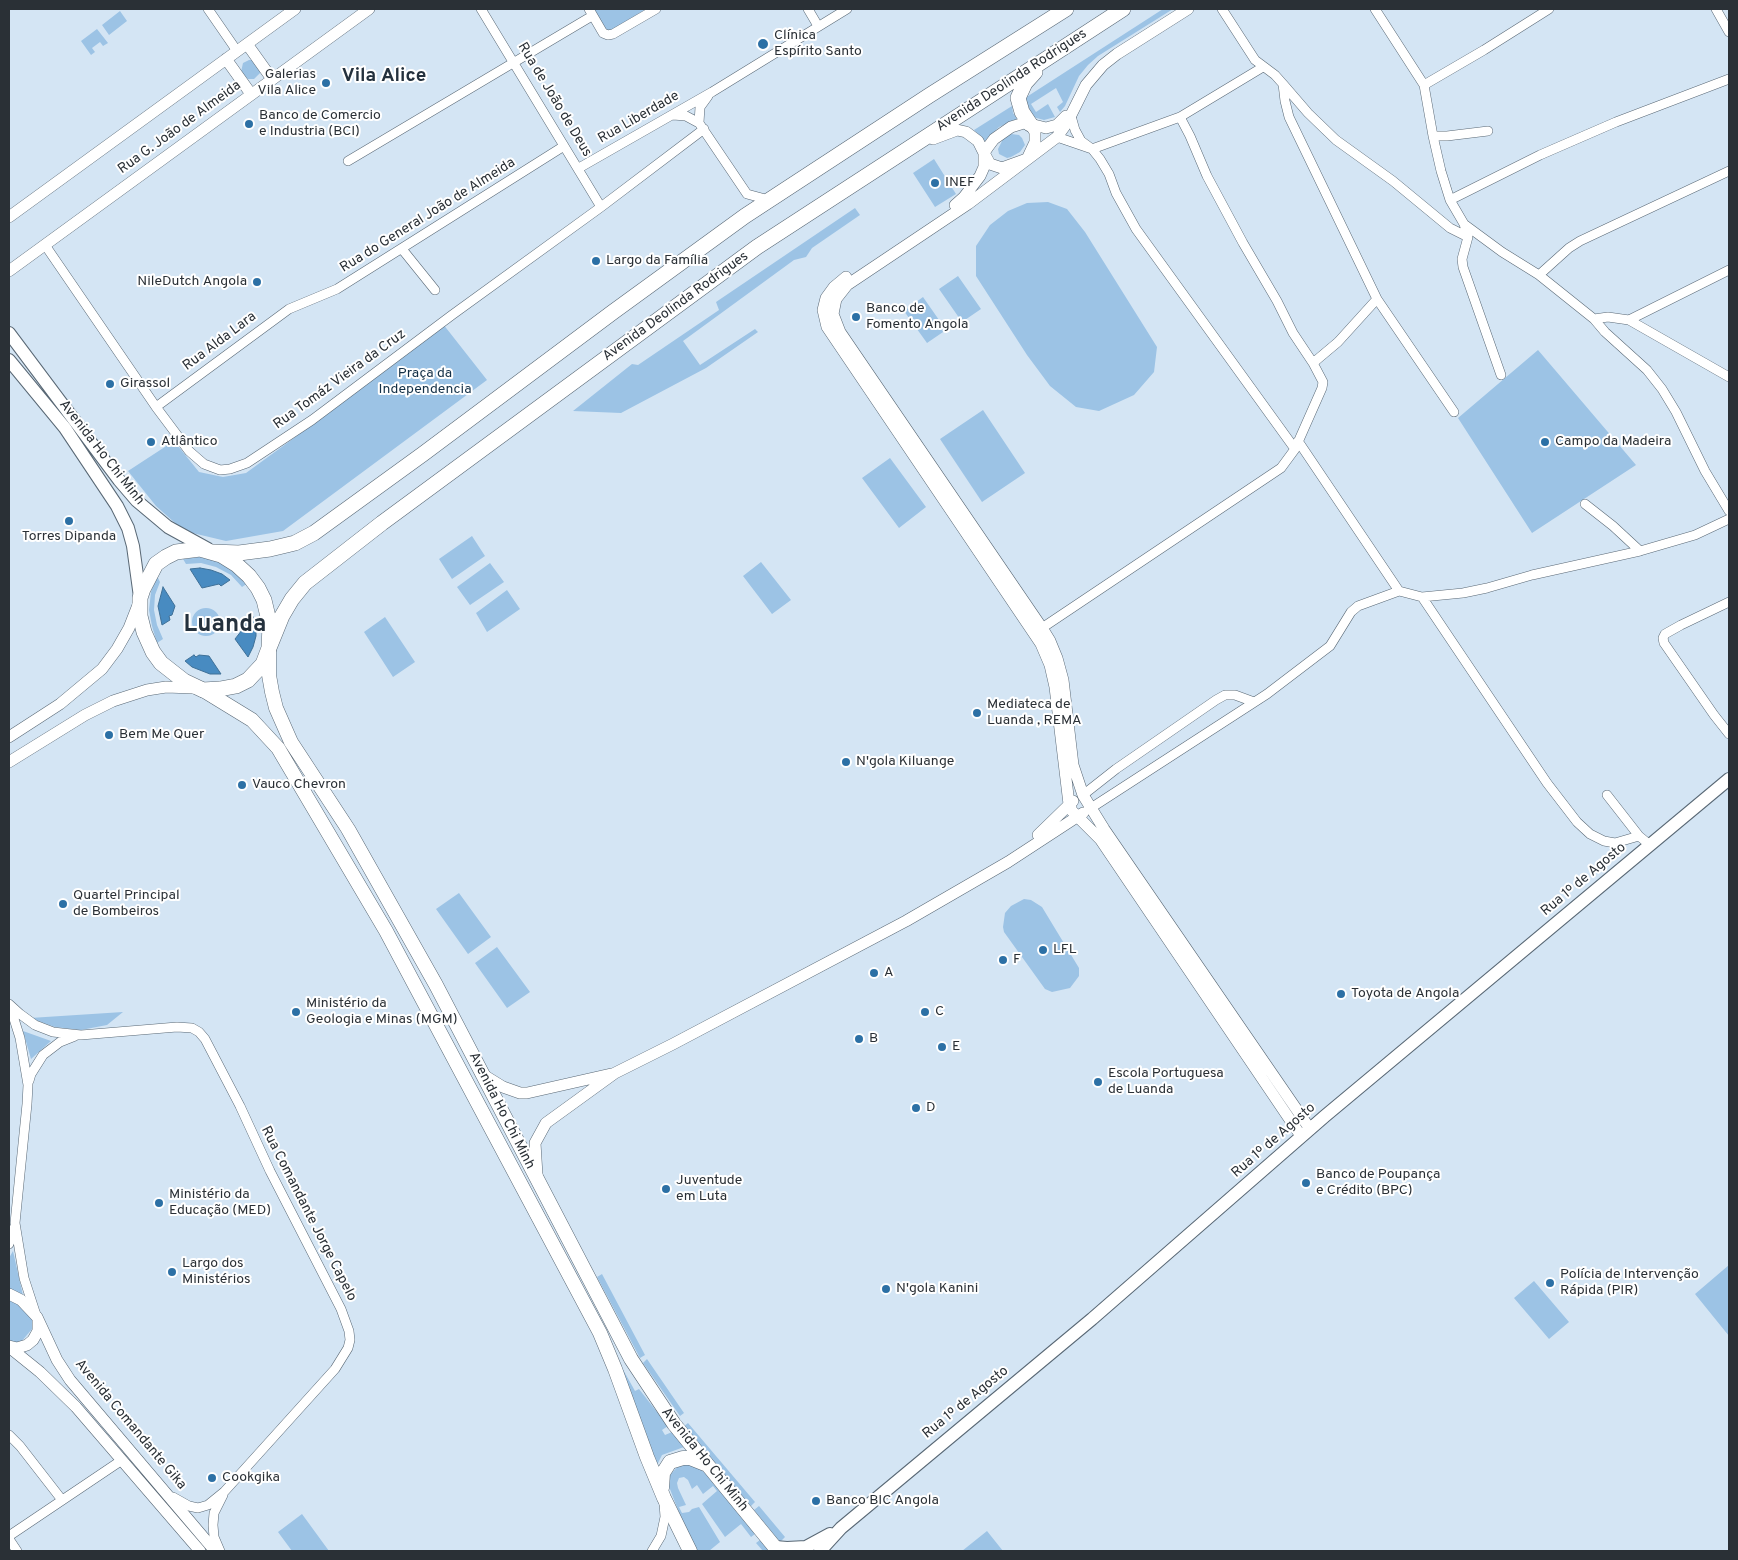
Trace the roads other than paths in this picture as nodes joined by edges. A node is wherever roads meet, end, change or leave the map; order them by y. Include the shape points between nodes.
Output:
1 (208, 9) edge
2 (296, 9) edge
3 (369, 9) edge
4 (481, 9) edge
5 (656, 9) edge
6 (808, 9) edge
7 (847, 9) edge
8 (1066, 9) edge
9 (1123, 9) edge
10 (1188, 9) edge
11 (1222, 9) edge
12 (1375, 9) edge
13 (1549, 9) edge
14 (1716, 9) edge
15 (590, 12) edge
16 (818, 26) junction
17 (1729, 32) edge
18 (247, 44) junction
19 (237, 51) junction
20 (1054, 53) junction
21 (226, 59) junction
22 (514, 62) junction
23 (1263, 67) junction
24 (272, 79) junction
25 (1729, 79) edge
26 (1283, 84) junction
27 (1424, 85) junction
28 (712, 92) junction
29 (251, 94) junction
30 (1073, 111) junction
31 (672, 115) junction
32 (1180, 117) junction
33 (1030, 124) junction
34 (701, 126) junction
35 (1488, 131) dead end
36 (1432, 136) junction
37 (1057, 137) junction
38 (564, 146) junction
39 (1092, 149) junction
40 (984, 153) junction
41 (897, 155) junction
42 (1027, 159) junction
43 (348, 161) dead end
44 (579, 168) junction
45 (1729, 171) edge
46 (747, 194) junction
47 (769, 200) junction
48 (1450, 200) junction
49 (602, 207) junction
50 (9, 216) edge
51 (745, 216) junction
52 (1464, 224) junction
53 (1468, 237) junction
54 (45, 245) junction
55 (402, 249) junction
56 (1729, 270) edge
57 (9, 271) edge
58 (1539, 275) junction
59 (435, 290) dead end
60 (1377, 298) junction
61 (303, 304) joint
62 (1594, 319) junction
63 (1629, 320) junction
64 (9, 333) edge
65 (9, 360) edge
66 (1313, 363) junction
67 (1501, 375) dead end
68 (1729, 376) edge
69 (156, 407) junction
70 (1454, 412) dead end
71 (1297, 445) junction
72 (1585, 504) dead end
73 (1729, 510) edge
74 (1729, 519) edge
75 (1640, 551) junction
76 (212, 552) junction
77 (1399, 591) junction
78 (1422, 597) junction
79 (140, 598) junction
80 (1729, 602) edge
81 (1042, 628) junction
82 (269, 648) junction
83 (203, 690) junction
84 (1254, 702) junction
85 (1729, 734) edge
86 (9, 736) edge
87 (9, 762) edge
88 (1064, 774) junction
89 (1729, 778) edge
90 (1083, 795) junction
91 (1607, 796) dead end
92 (1068, 804) junction
93 (1091, 808) junction
94 (1078, 816) junction
95 (1046, 828) junction
96 (1639, 836) junction
97 (1650, 845) junction
98 (1008, 862) junction
99 (9, 1003) edge
100 (81, 1034) junction
101 (481, 1073) junction
102 (615, 1073) junction
103 (28, 1096) junction
104 (1305, 1133) junction
105 (538, 1182) junction
106 (15, 1223) junction
107 (9, 1244) edge
108 (9, 1294) edge
109 (37, 1317) junction
110 (9, 1347) edge
111 (9, 1435) edge
112 (122, 1460) junction
113 (708, 1466) junction
114 (165, 1491) junction
115 (224, 1492) junction
116 (664, 1498) junction
117 (62, 1500) junction
118 (840, 1528) junction
119 (9, 1538) edge
120 (776, 1549) edge
121 (17, 1551) edge
122 (200, 1551) edge
123 (215, 1551) edge
124 (220, 1551) edge
125 (652, 1551) edge
126 (690, 1551) edge
127 (820, 1551) edge

1 - 19 street
2 - 18 street, Rua G. João de Almeida
3 - 24 street, Rua G. João de Almeida
4 - 22 street, Rua de João de Deus
5 - 15 street via 608,35 603,33
6 - 16 street
7 - 16 street, Rua Liberdade
8 - 47 highway
9 - 20 highway, Avenida Deolinda Rodrigues
10 - 30 street via 1103,65 1086,85
11 - 23 street
12 - 27 street
13 - 27 street
14 - 17 street
15 - 22 street
16 - 28 street, Rua Liberdade
18 - 19 street, Rua G. João de Almeida
18 - 24 street
19 - 21 street, Rua G. João de Almeida
20 - 33 highway via 1020,92 1019,104
20 - 41 highway, Avenida Deolinda Rodrigues
21 - 29 street
21 - 50 street, Rua G. João de Almeida
22 - 38 street, Rua de João de Deus
22 - 43 street
23 - 26 street
23 - 32 street
24 - 29 street, Rua G. João de Almeida
25 - 48 street via 1549,151
26 - 53 street via 1336,140 1450,228
26 - 60 street via 1289,117
27 - 36 street
28 - 31 street, Rua Liberdade
28 - 34 street via 700,107
29 - 54 street, Rua G. João de Almeida
30 - 33 street via 1052,127
30 - 37 street
30 - 39 street via 1075,130 1081,141
31 - 34 street via 686,116
31 - 44 street, Rua Liberdade
32 - 39 street
32 - 66 street via 1243,243
33 - 40 street via 1018,124 1002,132
33 - 42 street via 1035,132 1035,142
34 - 46 street
34 - 49 street, Rua Tomáz Vieira da Cruz
35 - 36 street
36 - 48 street
37 - 39 street
37 - 42 street
38 - 44 street, Rua de João de Deus
38 - 55 street, Rua do General João de Almeida
39 - 71 street via 1136,229
40 - 41 street via 972,135 957,130
40 - 42 street via 990,164 1002,168
40 - 88 street via 984,167 964,198 840,282 829,292 823,316 831,334 1041,644 1050,665 1054,687
41 - 82 highway, Avenida Deolinda Rodrigues via 757,247 323,568 292,599
42 - 81 street via 968,204 847,285 836,300 832,314 840,332
44 - 49 street, Rua de João de Deus
45 - 58 street via 1580,240
46 - 47 street
46 - 51 street
47 - 51 highway
48 - 52 street
49 - 69 street, Rua Tomáz Vieira da Cruz via 312,420 247,463 220,470 204,464 189,451
51 - 76 highway via 314,533 295,543 270,549
52 - 53 street
52 - 58 street
53 - 67 street via 1463,266
54 - 57 street, Rua G. João de Almeida
54 - 69 street, Rua Tomáz Vieira da Cruz
55 - 59 street
55 - 61 street, Rua do General João de Almeida via 337,289
56 - 63 street
58 - 62 street
60 - 66 street via 1338,342
60 - 70 street
61 - 69 street, Rua Alda Lara via 276,318
62 - 63 street
62 - 73 street via 1662,389
63 - 68 street
64 - 76 main road, Avenida Ho Chi Minh via 137,501 168,527
65 - 79 main road, Avenida Ho Chi Minh via 65,428 117,506 128,528
66 - 71 street via 1323,382 1322,388
71 - 77 street
71 - 81 street via 1281,468
72 - 75 street
74 - 75 street via 1695,535
75 - 78 street via 1487,588
76 - 79 highway via 187,550 166,557 151,570
76 - 82 highway via 237,565 258,588 268,618
77 - 78 street
77 - 84 street via 1358,606 1330,646
78 - 96 street via 1547,783 1577,822 1590,834 1615,843
79 - 83 highway via 142,627 153,652 174,675
79 - 86 street via 129,628 102,669 60,704
80 - 85 street via 1681,625 1663,638
81 - 90 street via 1062,674 1073,765
82 - 83 highway via 263,664 248,680 228,688
82 - 101 main road, Avenida Ho Chi Minh via 272,692 291,742 376,877
83 - 87 street via 166,687 125,696 85,715
83 - 116 main road, Avenida Ho Chi Minh via 252,720 278,748 363,891 600,1333
84 - 90 street via 1225,695
84 - 93 street
88 - 92 street
88 - 95 street via 1061,799
89 - 97 main road, Rua 1º de Agosto
90 - 92 street
90 - 93 street
91 - 96 street
92 - 94 street
92 - 95 street
93 - 94 street
93 - 104 street
94 - 98 street
94 - 104 street via 1100,839
95 - 98 street
96 - 97 street
97 - 104 main road, Rua 1º de Agosto
98 - 102 street via 906,922
99 - 100 street, Rua Comandante Jorge Capelo via 27,1020 44,1029 62,1034
99 - 103 street via 26,1067
100 - 103 street, Rua Comandante Jorge Capelo via 60,1042 43,1055 31,1074
100 - 115 street, Rua Comandante Jorge Capelo via 177,1027 199,1032 240,1106 349,1331 348,1348 336,1370
101 - 102 street via 508,1090 527,1093
101 - 105 main road, Avenida Ho Chi Minh
102 - 105 street via 546,1123 535,1143
103 - 106 street
104 - 118 main road, Rua 1º de Agosto via 1092,1319
105 - 113 main road, Avenida Ho Chi Minh via 631,1359 674,1424
106 - 107 street
106 - 109 street via 24,1278
108 - 109 street, Avenida Comandante Gika via 21,1300
109 - 110 street via 38,1332 33,1340 18,1348
109 - 114 street, Avenida Comandante Gika via 70,1380
110 - 112 street, Avenida Comandante Gika via 58,1389
111 - 117 street
112 - 117 street
112 - 122 street, Avenida Comandante Gika
113 - 116 main road via 690,1458 670,1462 663,1473
113 - 120 main road, Avenida Ho Chi Minh
114 - 115 street, Rua Comandante Jorge Capelo via 181,1503 198,1508 208,1505
114 - 123 street, Avenida Comandante Gika
115 - 124 street, Rua Comandante Jorge Capelo via 214,1513 213,1524
116 - 125 street via 663,1530
116 - 126 main road, Avenida Ho Chi Minh
117 - 119 street
118 - 120 main road via 806,1547
118 - 127 main road
119 - 121 street

